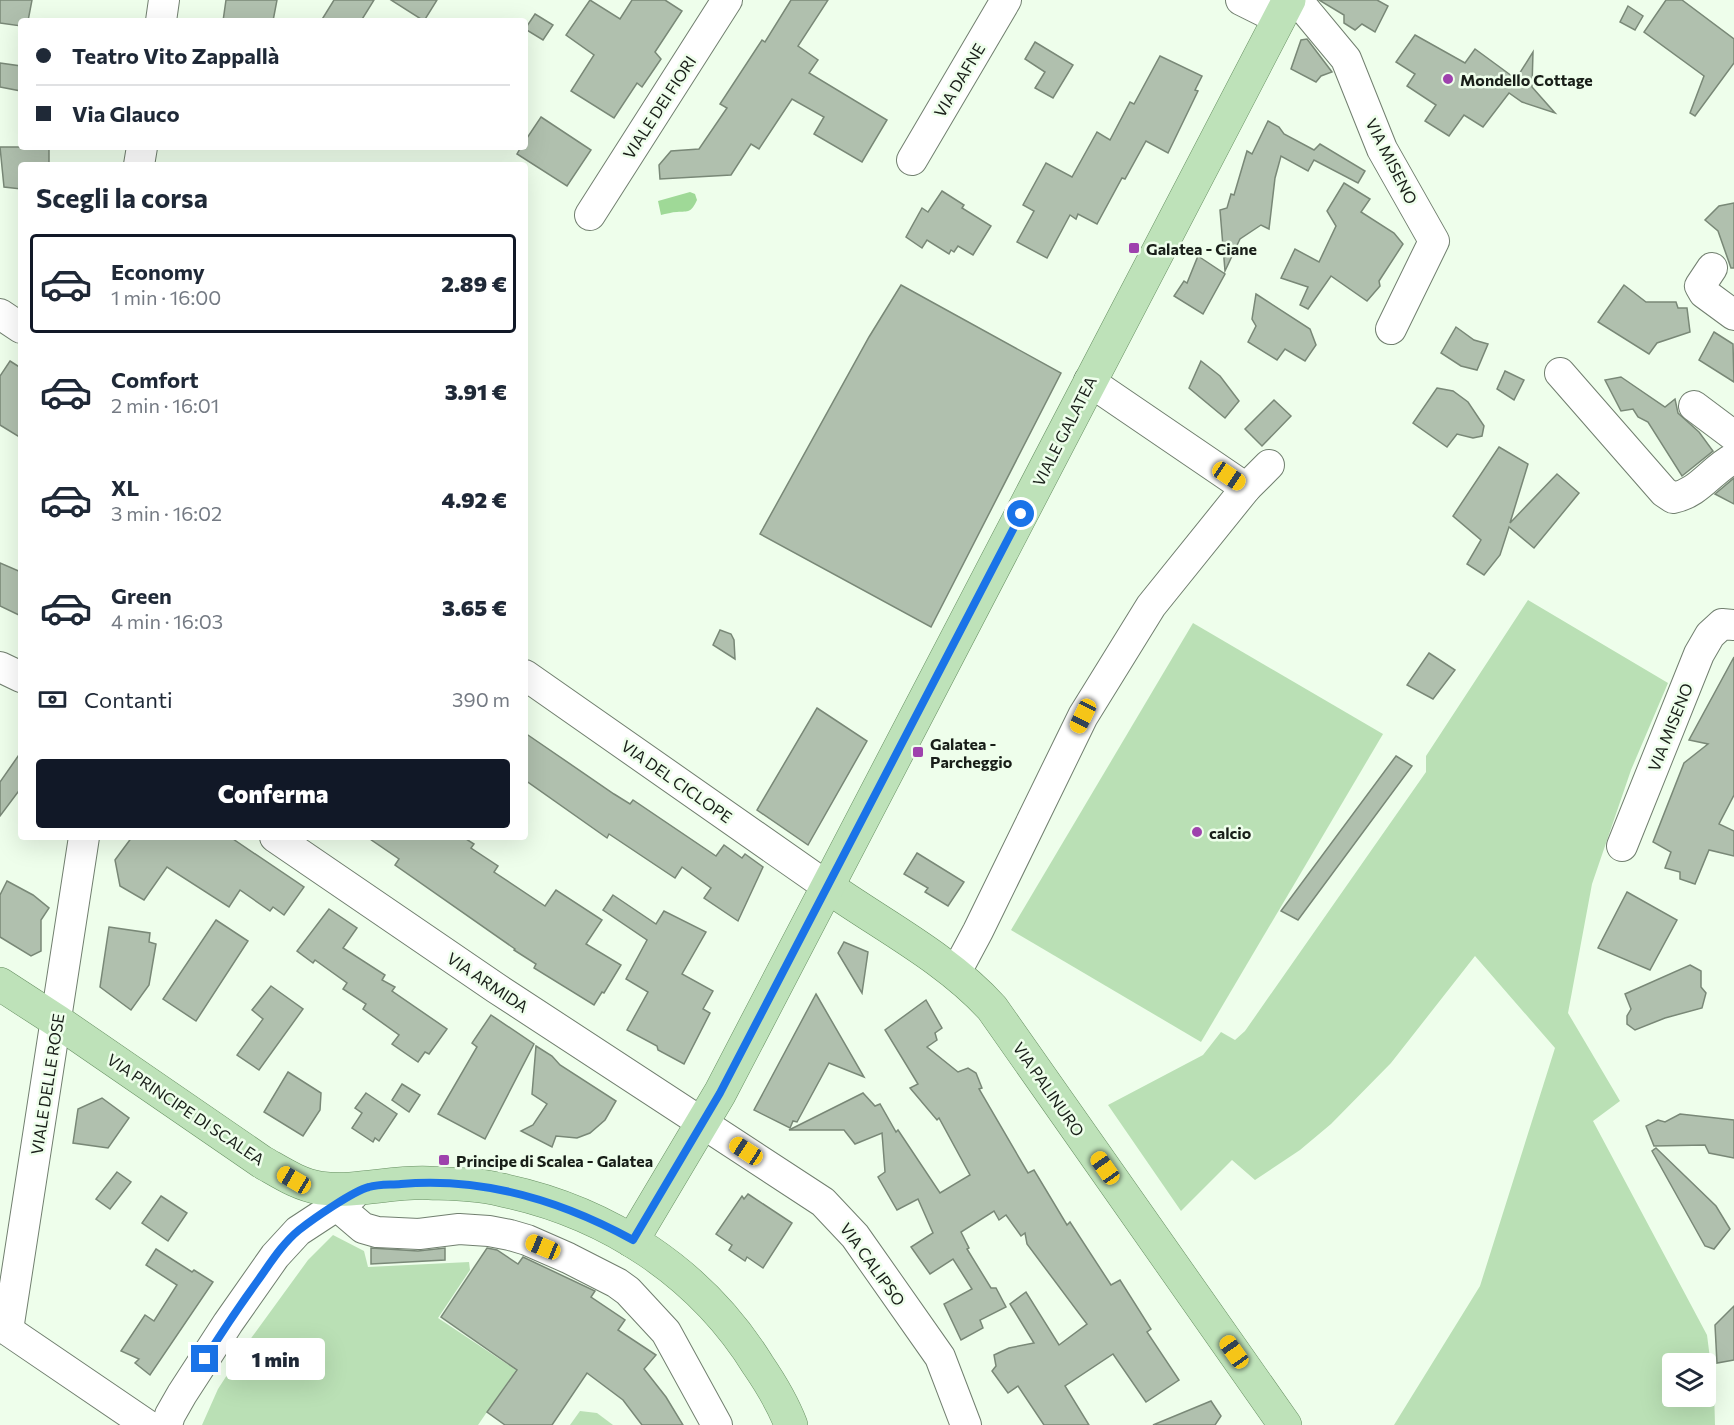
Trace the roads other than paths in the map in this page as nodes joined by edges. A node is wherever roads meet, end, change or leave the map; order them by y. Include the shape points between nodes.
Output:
1 (164, 0) edge
2 (727, 0) edge
3 (1006, 0) edge
4 (1241, 0) edge
5 (1288, 6) edge
6 (161, 18) edge
7 (912, 160) dead end
8 (590, 215) dead end
9 (1712, 268) dead end
10 (18, 301) edge
11 (0, 303) edge
12 (0, 314) edge
13 (1734, 315) edge
14 (18, 326) edge
15 (1391, 329) dead end
16 (1560, 373) dead end
17 (1089, 381) junction
18 (1694, 406) dead end
19 (1734, 436) edge
20 (1734, 458) edge
21 (1269, 465) dead end
22 (1246, 488) junction
23 (1734, 625) edge
24 (0, 667) edge
25 (18, 676) edge
26 (528, 677) edge
27 (84, 840) edge
28 (279, 840) edge
29 (1622, 846) dead end
30 (828, 886) junction
31 (955, 974) junction
32 (0, 984) edge
33 (57, 1021) junction
34 (703, 1124) junction
35 (369, 1187) junction
36 (336, 1205) junction
37 (642, 1246) junction
38 (628, 1291) junction
39 (4, 1328) edge
40 (147, 1425) edge
41 (167, 1425) edge
42 (717, 1425) edge
43 (791, 1425) edge
44 (966, 1425) edge
45 (1285, 1425) edge

1 - 6 street
2 - 8 street, VIALE DEI FIORI
3 - 7 street, VIA DAFNE
4 - 5 street
5 - 15 street, VIA MISENO via 1346,59 1382,149 1434,241
5 - 17 main road, VIALE GALATEA
9 - 13 street via 1700,285 1704,293
10 - 11 street
12 - 14 street
16 - 20 street via 1672,498 1684,496
17 - 22 street
17 - 30 main road, VIALE GALATEA
18 - 19 street
21 - 22 street
22 - 31 street via 1151,606 1083,716
23 - 29 street, VIA MISENO via 1722,624 1710,635 1700,654
24 - 25 street
26 - 30 street, VIA DEL CICLOPE
27 - 33 street, VIALE DELLE ROSE
28 - 34 street, VIA ARMIDA
30 - 31 main road, VIA PALINURO
30 - 34 main road, VIALE GALATEA
31 - 45 main road, VIA PALINURO via 992,1008
32 - 33 main road, VIA PRINCIPE DI SCALEA
33 - 35 main road, VIA PRINCIPE DI SCALEA via 294,1180 319,1188
33 - 39 street, VIALE DELLE ROSE
34 - 37 main road, VIALE GALATEA
34 - 44 street, VIA CALIPSO via 807,1191 839,1217 940,1357
35 - 36 street
35 - 37 main road, VIA PRINCIPE DI SCALEA via 422,1182 500,1189 577,1213
36 - 38 street via 363,1228 377,1232 418,1234 459,1229 527,1240 594,1270
36 - 41 street via 298,1231 275,1256 182,1394
37 - 38 street
37 - 43 main road, VIA PRINCIPE DI SCALEA via 694,1287 731,1327 767,1379
38 - 42 street via 666,1332
39 - 40 street

